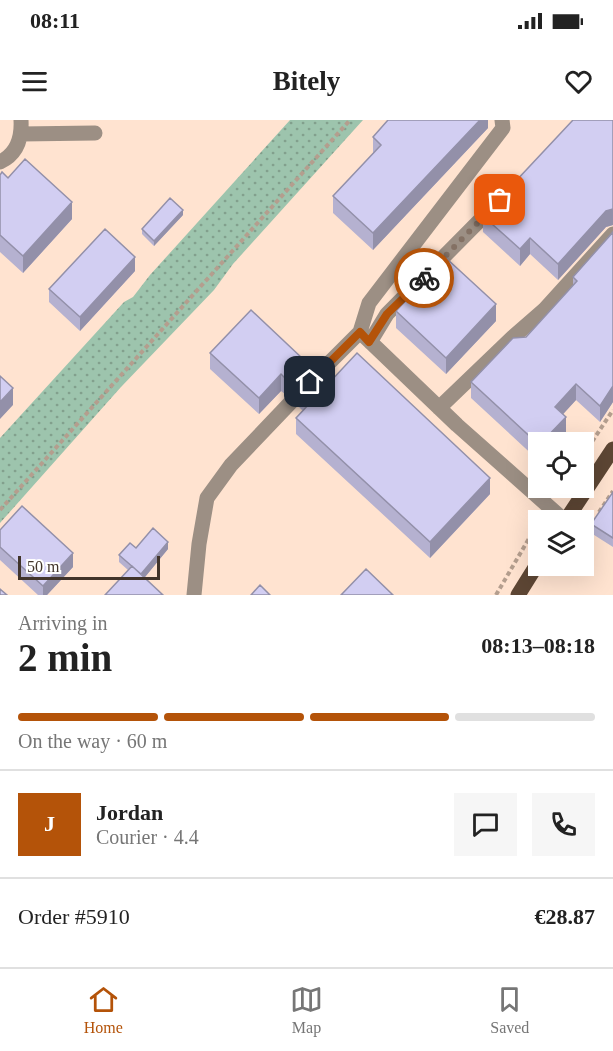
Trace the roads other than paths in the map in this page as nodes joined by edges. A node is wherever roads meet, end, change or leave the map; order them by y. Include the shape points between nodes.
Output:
1 (502, 120) edge
2 (21, 127) edge
3 (95, 133) dead end
4 (0, 162) edge
5 (510, 189) edge
6 (613, 234) edge
7 (364, 337) junction
8 (310, 382) edge
9 (292, 401) dead end
10 (438, 408) junction
11 (613, 449) edge
12 (554, 510) edge
13 (572, 510) edge
14 (530, 576) edge
15 (194, 595) edge
16 (518, 595) edge

1 - 7 street via 503,128 369,303
2 - 3 street
2 - 4 street via 16,148
5 - 7 street
6 - 10 street via 544,310
7 - 8 street
7 - 10 street
9 - 15 street via 231,465 207,498
10 - 12 street
11 - 13 main road
14 - 16 main road

